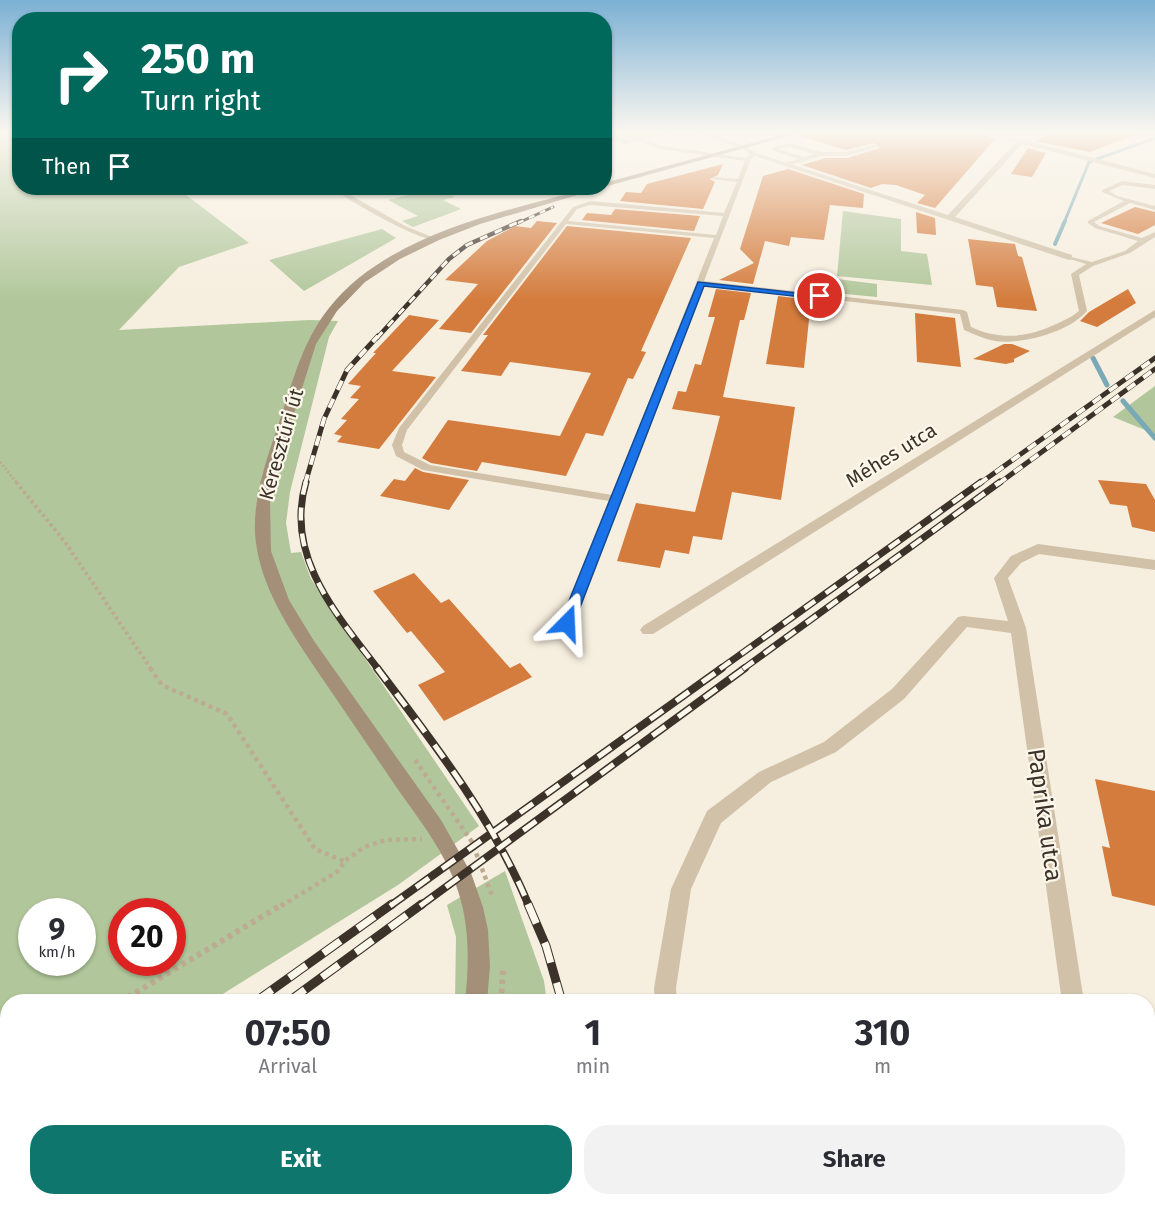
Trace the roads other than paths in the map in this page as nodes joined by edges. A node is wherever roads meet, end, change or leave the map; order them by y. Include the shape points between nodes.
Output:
1 (739, 187) edge
2 (857, 187) edge
3 (978, 187) edge
4 (1112, 187) edge
5 (347, 195) edge
6 (572, 195) edge
7 (1130, 201) junction
8 (1155, 208) edge
9 (728, 215) junction
10 (950, 218) junction
11 (564, 222) junction
12 (1155, 234) edge
13 (719, 237) junction
14 (434, 239) junction
15 (1143, 240) junction
16 (1070, 256) joint
17 (1093, 264) junction
18 (701, 283) junction
19 (1155, 313) edge
20 (616, 499) junction
21 (1155, 565) edge
22 (567, 623) dead end
23 (1018, 628) junction
24 (648, 630) dead end
25 (477, 994) edge
26 (665, 994) edge
27 (1072, 994) edge

1 - 9 lane
2 - 10 street
3 - 10 street
4 - 7 lane via 1104,191
5 - 14 lane
6 - 14 main road, Keresztúri út
7 - 8 lane
7 - 15 lane via 1090,222
9 - 11 lane via 591,203 575,208
9 - 13 lane
10 - 16 street
11 - 13 lane
11 - 20 lane via 402,430 397,445 399,454 427,468
12 - 15 lane
13 - 18 lane
14 - 25 main road, Keresztúri út via 387,263 360,283 324,322 303,367 268,479 261,532 264,557 291,620 444,841 472,905 478,939
15 - 17 lane via 1134,251
16 - 17 lane
17 - 18 lane via 1075,274 1083,311 1037,336 1019,339 979,335 967,327 963,312
18 - 20 lane
19 - 24 street, Méhes utca
20 - 22 lane
21 - 23 street, Paprika utca via 1062,550 1038,549 1023,554 1008,564 1001,578
23 - 26 street via 963,621 889,700 830,747 765,777 714,817 681,889
23 - 27 street, Paprika utca

